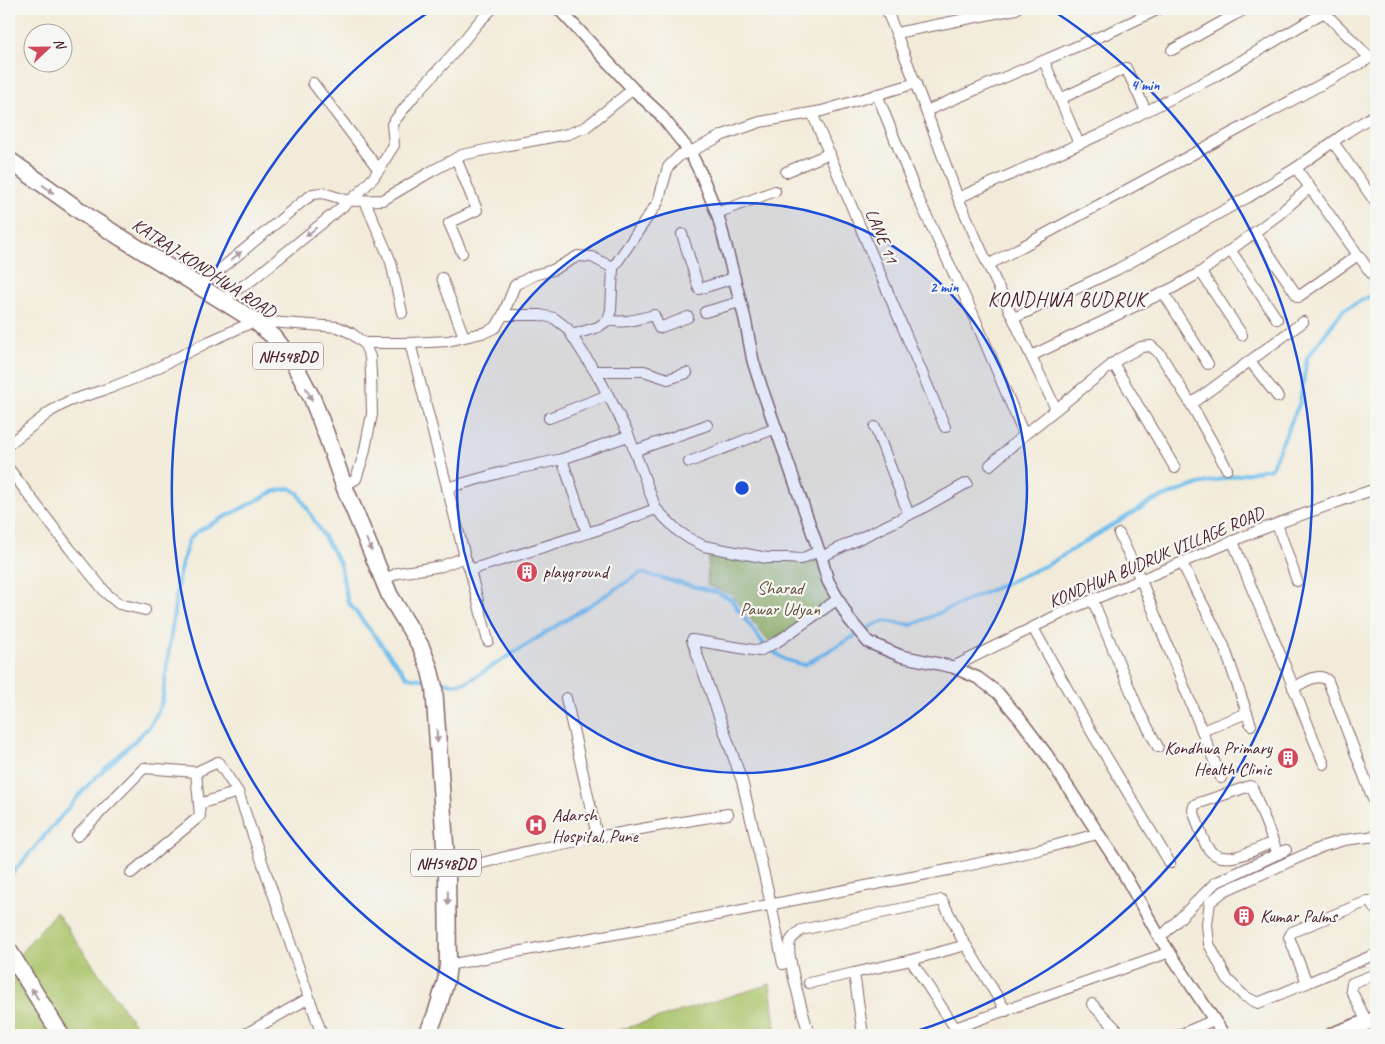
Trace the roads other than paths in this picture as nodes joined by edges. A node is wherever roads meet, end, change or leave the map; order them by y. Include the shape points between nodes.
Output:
1 (492, 9) edge
2 (559, 9) edge
3 (886, 9) edge
4 (1016, 9) edge
5 (1159, 9) edge
6 (1246, 9) edge
7 (1232, 12) edge
8 (896, 33) junction
9 (1172, 50) dead end
10 (1374, 60) edge
11 (1044, 61) junction
12 (312, 83) dead end
13 (916, 83) junction
14 (633, 89) junction
15 (876, 94) junction
16 (1060, 99) junction
17 (926, 111) junction
18 (1146, 112) junction
19 (812, 113) junction
20 (1375, 118) edge
21 (1333, 142) junction
22 (1079, 144) junction
23 (690, 152) junction
24 (830, 153) junction
25 (456, 158) junction
26 (10, 163) edge
27 (1296, 168) junction
28 (379, 170) junction
29 (786, 172) dead end
30 (1309, 188) junction
31 (775, 191) dead end
32 (958, 198) junction
33 (366, 200) junction
34 (349, 201) junction
35 (1376, 203) edge
36 (717, 213) junction
37 (1255, 233) junction
38 (682, 234) dead end
39 (1231, 250) junction
40 (462, 253) dead end
41 (1358, 255) junction
42 (988, 265) junction
43 (613, 268) junction
44 (1201, 272) junction
45 (442, 278) dead end
46 (734, 278) junction
47 (1376, 280) edge
48 (199, 287) junction
49 (1163, 292) junction
50 (222, 301) junction
51 (740, 302) junction
52 (705, 312) dead end
53 (402, 313) dead end
54 (503, 315) junction
55 (688, 317) dead end
56 (1014, 318) junction
57 (1276, 319) dead end
58 (608, 320) junction
59 (255, 321) junction
60 (1303, 322) dead end
61 (572, 335) junction
62 (1242, 335) dead end
63 (464, 337) junction
64 (364, 343) junction
65 (410, 343) junction
66 (1031, 356) junction
67 (1250, 361) junction
68 (1113, 363) junction
69 (1208, 364) dead end
70 (595, 371) junction
71 (687, 373) dead end
72 (608, 395) junction
73 (1278, 397) dead end
74 (1191, 404) junction
75 (1056, 409) junction
76 (548, 418) dead end
77 (707, 425) dead end
78 (874, 427) dead end
79 (945, 427) dead end
80 (776, 428) junction
81 (1024, 435) junction
82 (628, 436) junction
83 (9, 444) edge
84 (634, 451) junction
85 (562, 459) junction
86 (689, 462) dead end
87 (990, 464) dead end
88 (1175, 468) dead end
89 (9, 469) edge
90 (1227, 469) dead end
91 (967, 483) dead end
92 (344, 486) junction
93 (447, 488) junction
94 (1376, 489) edge
95 (656, 509) junction
96 (908, 515) junction
97 (1277, 524) junction
98 (587, 533) junction
99 (1119, 534) dead end
100 (1233, 541) junction
101 (820, 554) junction
102 (465, 557) junction
103 (1182, 563) junction
104 (470, 570) junction
105 (384, 580) junction
106 (1142, 580) junction
107 (1297, 581) dead end
108 (838, 599) junction
109 (1093, 601) junction
110 (145, 610) dead end
111 (1033, 628) junction
112 (488, 640) dead end
113 (953, 667) junction
114 (1293, 688) junction
115 (566, 698) dead end
116 (1248, 713) junction
117 (1251, 725) dead end
118 (1202, 731) junction
119 (1158, 747) dead end
120 (1324, 764) dead end
121 (196, 772) junction
122 (1222, 778) dead end
123 (238, 792) junction
124 (199, 804) junction
125 (1376, 806) edge
126 (728, 814) dead end
127 (1097, 834) junction
128 (77, 836) dead end
129 (597, 836) junction
130 (1376, 836) edge
131 (1273, 842) junction
132 (1170, 863) dead end
133 (447, 872) junction
134 (131, 874) dead end
135 (771, 904) junction
136 (1376, 910) edge
137 (1160, 938) junction
138 (965, 945) junction
139 (9, 952) edge
140 (1170, 952) junction
141 (1376, 954) edge
142 (912, 960) junction
143 (783, 964) dead end
144 (448, 965) junction
145 (854, 974) junction
146 (1373, 975) dead end
147 (809, 983) dead end
148 (1307, 983) junction
149 (310, 998) junction
150 (1092, 1004) dead end
151 (1006, 1011) junction
152 (1214, 1020) junction
153 (1372, 1020) edge
154 (61, 1035) edge
155 (244, 1035) edge
156 (322, 1035) edge
157 (427, 1035) edge
158 (809, 1035) edge
159 (863, 1035) edge
160 (1122, 1035) edge
161 (1179, 1035) edge
162 (1224, 1035) edge
163 (1333, 1035) edge

1 - 28 street via 392,124 394,146
2 - 14 street
3 - 8 street
4 - 8 street
5 - 11 street
6 - 7 street
7 - 9 street
8 - 13 street
10 - 18 street via 1324,12 1214,78
10 - 42 street
11 - 16 street
11 - 17 street
12 - 28 street
13 - 15 street
13 - 17 street
14 - 23 street via 659,113
14 - 25 street via 586,127 568,134
15 - 19 street
15 - 81 street via 918,198 973,314
16 - 18 street via 1126,68
16 - 22 street
17 - 32 street
18 - 22 street
19 - 23 street via 753,124 723,134
19 - 24 street, LANE 11
20 - 21 street
21 - 27 street
21 - 35 street
22 - 32 street
23 - 36 street
23 - 43 street via 680,155 668,168 658,202
24 - 29 street
24 - 79 street, LANE 11
25 - 33 street via 383,200
25 - 40 street via 477,210 449,223
26 -> 48 highway, KATRAJ-KONDHWA ROAD / NH548DD
27 - 30 street
27 - 56 street via 1118,269
28 - 34 street
30 - 37 street
30 - 41 street
31 - 36 street
32 - 42 street
33 - 34 street
33 - 53 street via 391,262
48 -> 34 street via 313,194 324,192
34 -> 50 street
36 - 46 street
37 - 39 street
37 - 41 street via 1298,297
38 - 46 street via 699,289
39 - 44 street
39 - 57 street
41 - 47 street
42 - 56 street
43 - 54 street via 592,257 578,256 515,285
43 - 58 street
44 - 49 street
44 - 62 street
45 - 63 street
46 - 51 street
48 - 50 highway, KATRAJ-KONDHWA ROAD / NH548DD
49 - 66 street
49 - 69 street
50 - 59 highway, KATRAJ-KONDHWA ROAD / NH548DD
51 - 52 street
51 - 80 street via 753,361
54 - 61 street via 554,318
54 - 63 street via 496,327
55 - 58 street via 659,328 654,315 629,322
56 - 66 street
58 - 61 street
59 - 64 street via 338,327
59 - 83 street via 143,375 69,401 50,411
59 -> 92 highway, KATRAJ-KONDHWA ROAD / NH548DD via 274,337 293,362 312,398
60 - 67 street
61 - 70 street
63 - 65 street
64 - 65 street
64 - 92 street via 370,357 372,414 356,479
65 - 93 street
66 - 75 street
67 - 73 street
67 - 74 street
68 - 74 street via 1141,346 1151,346 1160,354
68 - 75 street
68 - 88 street
70 - 71 street via 644,371 668,378
70 - 72 street
72 - 76 street
72 - 82 street
74 - 90 street
75 - 81 street
77 - 84 street
78 - 96 street
80 - 86 street
80 - 101 street
81 - 87 street
82 - 84 street
82 - 85 street
84 - 95 street
85 - 93 street
85 - 98 street
89 - 110 street via 107,594 119,604
91 - 96 street
92 -> 105 highway, KATRAJ-KONDHWA ROAD / NH548DD
93 - 102 street
94 - 97 street, KONDHWA BUDRUK VILLAGE ROAD
95 - 98 street
95 - 101 street via 678,530 704,546 767,558 801,559
96 - 101 street
97 - 100 street, KONDHWA BUDRUK VILLAGE ROAD
97 - 107 street
98 - 104 street
99 - 106 street
100 - 103 street, KONDHWA BUDRUK VILLAGE ROAD
100 - 114 street
101 - 108 street via 828,582
102 - 104 street
102 - 105 street via 442,566 398,573
103 - 106 street, KONDHWA BUDRUK VILLAGE ROAD
103 - 116 street via 1224,646
104 - 112 street
105 -> 133 highway, KATRAJ-KONDHWA ROAD / NH548DD via 421,647 434,687
106 - 109 street, KONDHWA BUDRUK VILLAGE ROAD
106 - 118 street
108 - 113 street via 868,642 901,656
108 - 135 street via 759,651 692,640 742,781
109 - 111 street, KONDHWA BUDRUK VILLAGE ROAD
109 - 119 street via 1138,711
111 - 113 street, KONDHWA BUDRUK VILLAGE ROAD
111 - 132 street
113 - 127 street via 978,678 998,693 1047,756
114 - 120 street
114 - 125 street via 1320,677 1328,681
115 - 129 street
116 - 117 street
116 - 118 street
118 - 122 street
121 - 123 street via 218,762
121 - 124 street
121 - 128 street via 144,768
123 - 124 street
123 - 149 street
124 - 134 street via 200,816
126 - 129 street
127 - 135 street via 953,869
127 - 137 street via 1120,867
129 - 133 street
130 - 148 street via 1324,846 1224,891 1210,902 1209,944 1227,979 1244,996 1258,1003
131 - 131 street via 1250,786 1194,806 1207,848 1213,853 1239,857
131 - 137 street via 1282,852 1215,883
133 -> 144 highway, NH548DD
135 - 143 street
135 - 144 street
136 - 148 street via 1368,901 1292,932 1290,941
137 - 140 street
138 - 142 street
138 - 151 street
138 - 158 street via 942,900 801,930 790,939 789,948
154 -> 139 highway
140 - 151 street
140 - 152 street
141 - 148 street
142 - 145 street
142 - 151 street via 955,1028
144 - 157 highway, NH548DD via 446,981
145 - 147 street
145 - 159 street
146 - 153 street via 1352,983 1352,990
149 - 155 street
149 - 156 street
150 - 160 street
152 - 161 street
152 - 162 street
153 - 163 main road

